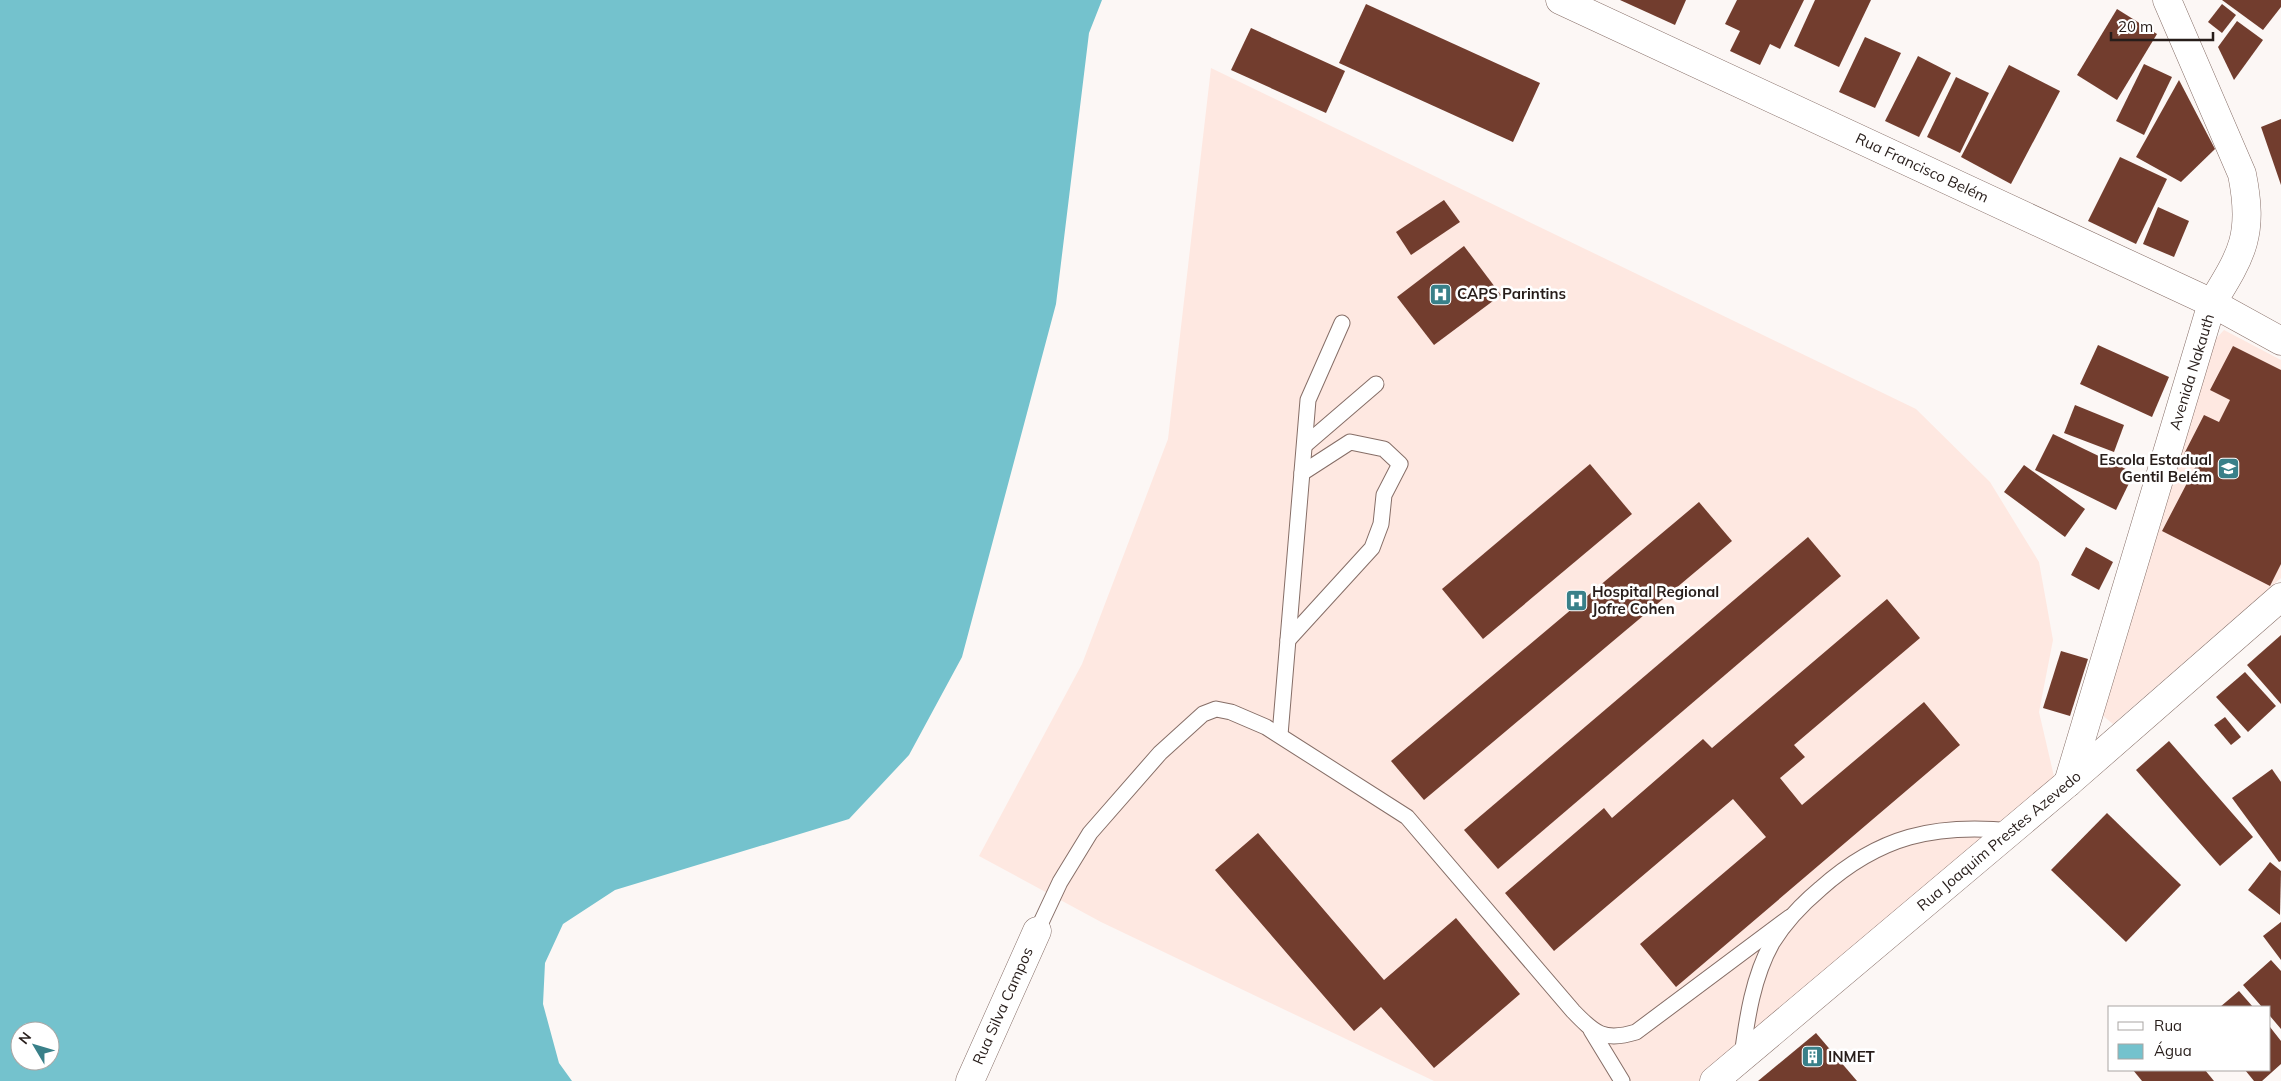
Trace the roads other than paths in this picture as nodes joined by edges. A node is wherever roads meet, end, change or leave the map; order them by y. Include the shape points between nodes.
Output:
1 (1560, 0) edge
2 (2167, 0) edge
3 (2212, 303) junction
4 (1342, 323) dead end
5 (2281, 341) edge
6 (1376, 384) dead end
7 (1304, 446) junction
8 (1302, 473) junction
9 (2281, 597) edge
10 (1288, 640) junction
11 (1280, 736) junction
12 (2068, 783) junction
13 (2013, 831) junction
14 (1790, 917) junction
15 (1037, 931) joint
16 (1590, 1030) junction
17 (1742, 1058) junction
18 (970, 1081) edge
19 (1622, 1081) edge
20 (1714, 1081) edge

1 - 3 street, Rua Francisco Belém
2 - 3 street, Avenida Nakauth via 2242,174 2248,203 2247,231 2240,254
3 - 5 street, Rua Francisco Belém
3 - 12 street, Avenida Nakauth
4 - 7 lane via 1308,400
6 - 7 lane
7 - 8 lane
8 - 10 lane
8 - 10 lane via 1350,442 1384,449 1400,464 1384,495 1381,524 1372,548
9 - 12 street, Rua Joaquim Prestes Azevedo
10 - 11 lane
11 - 15 lane via 1232,712 1216,709 1203,714 1149,764 1090,833 1060,882
11 - 16 lane via 1407,817
12 - 13 street, Rua Joaquim Prestes Azevedo
13 - 14 lane via 1977,827 1900,838 1851,863
13 - 17 street, Rua Joaquim Prestes Azevedo
14 - 16 lane via 1636,1032 1609,1037
14 - 17 lane via 1772,943 1761,969 1747,1017
15 - 18 street, Rua Silva Campos
16 - 19 lane
17 - 20 street, Rua Joaquim Prestes Azevedo

